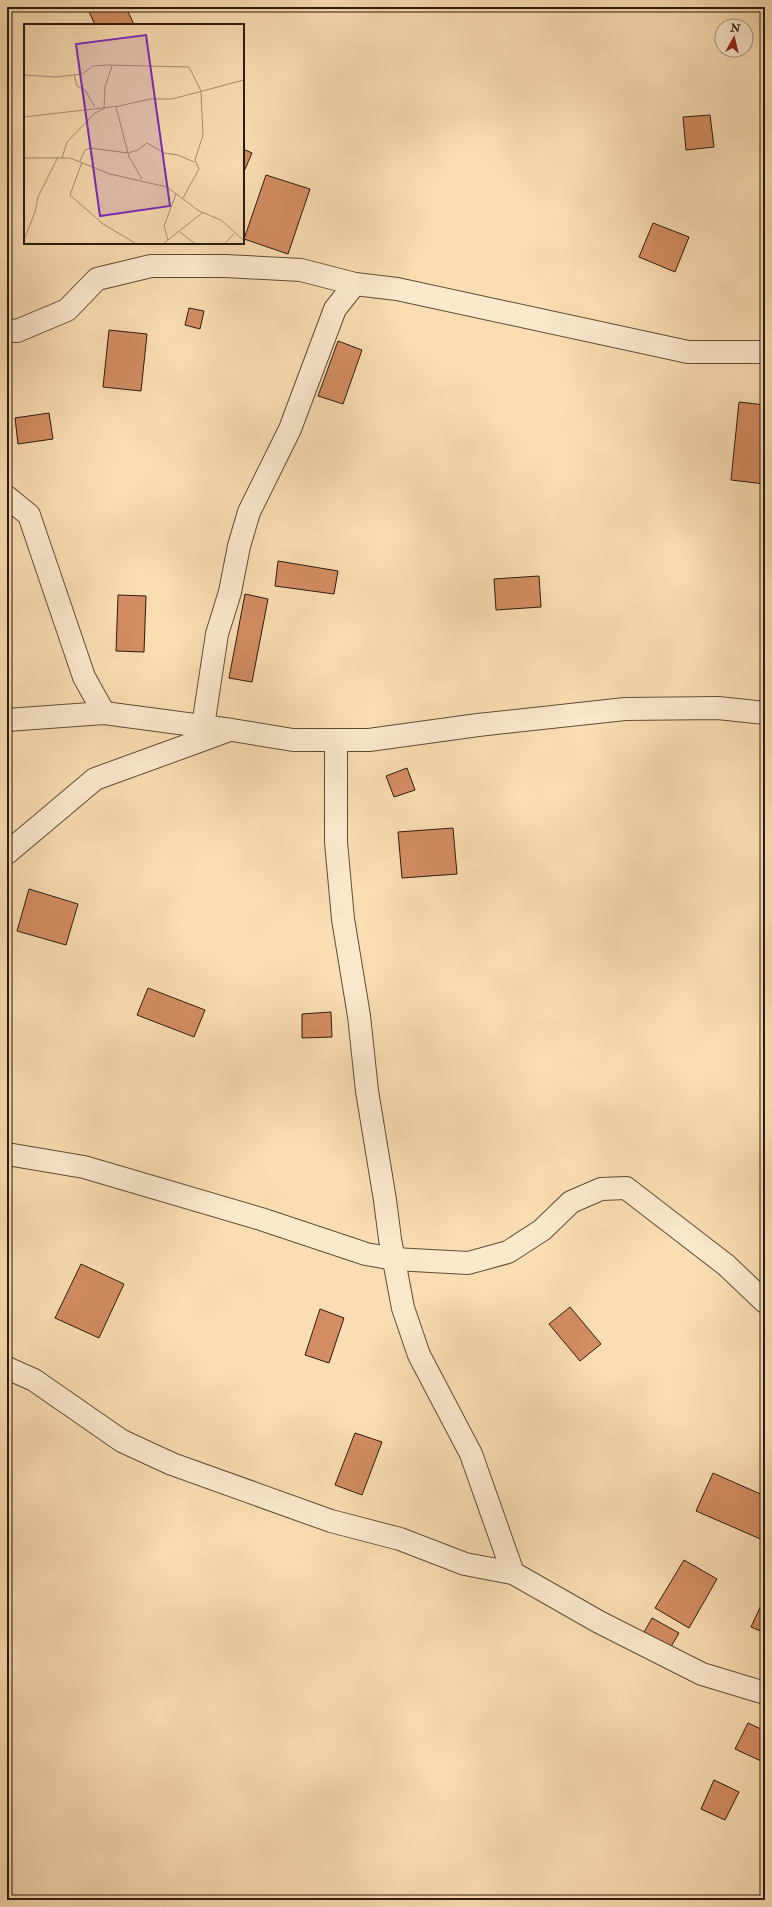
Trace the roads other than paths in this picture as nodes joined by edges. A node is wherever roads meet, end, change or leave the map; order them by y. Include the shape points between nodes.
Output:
1 (355, 284) junction
2 (7, 330) edge
3 (765, 352) edge
4 (7, 497) edge
5 (104, 713) junction
6 (765, 713) edge
7 (7, 720) edge
8 (203, 726) junction
9 (232, 730) junction
10 (336, 740) junction
11 (7, 853) edge
12 (7, 1154) edge
13 (394, 1259) junction
14 (765, 1302) edge
15 (7, 1368) edge
16 (514, 1573) junction
17 (765, 1693) edge

1 - 2 street via 301,270 151,266 97,279 67,310 17,331
1 - 3 street via 397,289 688,352
1 - 8 street via 335,309 290,429 249,512 217,634
4 - 5 street via 29,515 84,677
5 - 7 street
5 - 8 street
6 - 10 street via 718,708 624,710 478,725 369,740
8 - 9 street
9 - 10 street via 293,740
9 - 11 street via 95,779
10 - 13 street via 336,842 343,919
12 - 13 street via 84,1167 261,1219 366,1254
13 - 14 street via 468,1263 508,1252 542,1230 571,1202 601,1189 626,1188 726,1265
13 - 16 street via 403,1308 419,1355 472,1454
15 - 16 street via 34,1380 122,1441 172,1464 331,1521 400,1539 465,1564
16 - 17 street via 599,1622 702,1674

